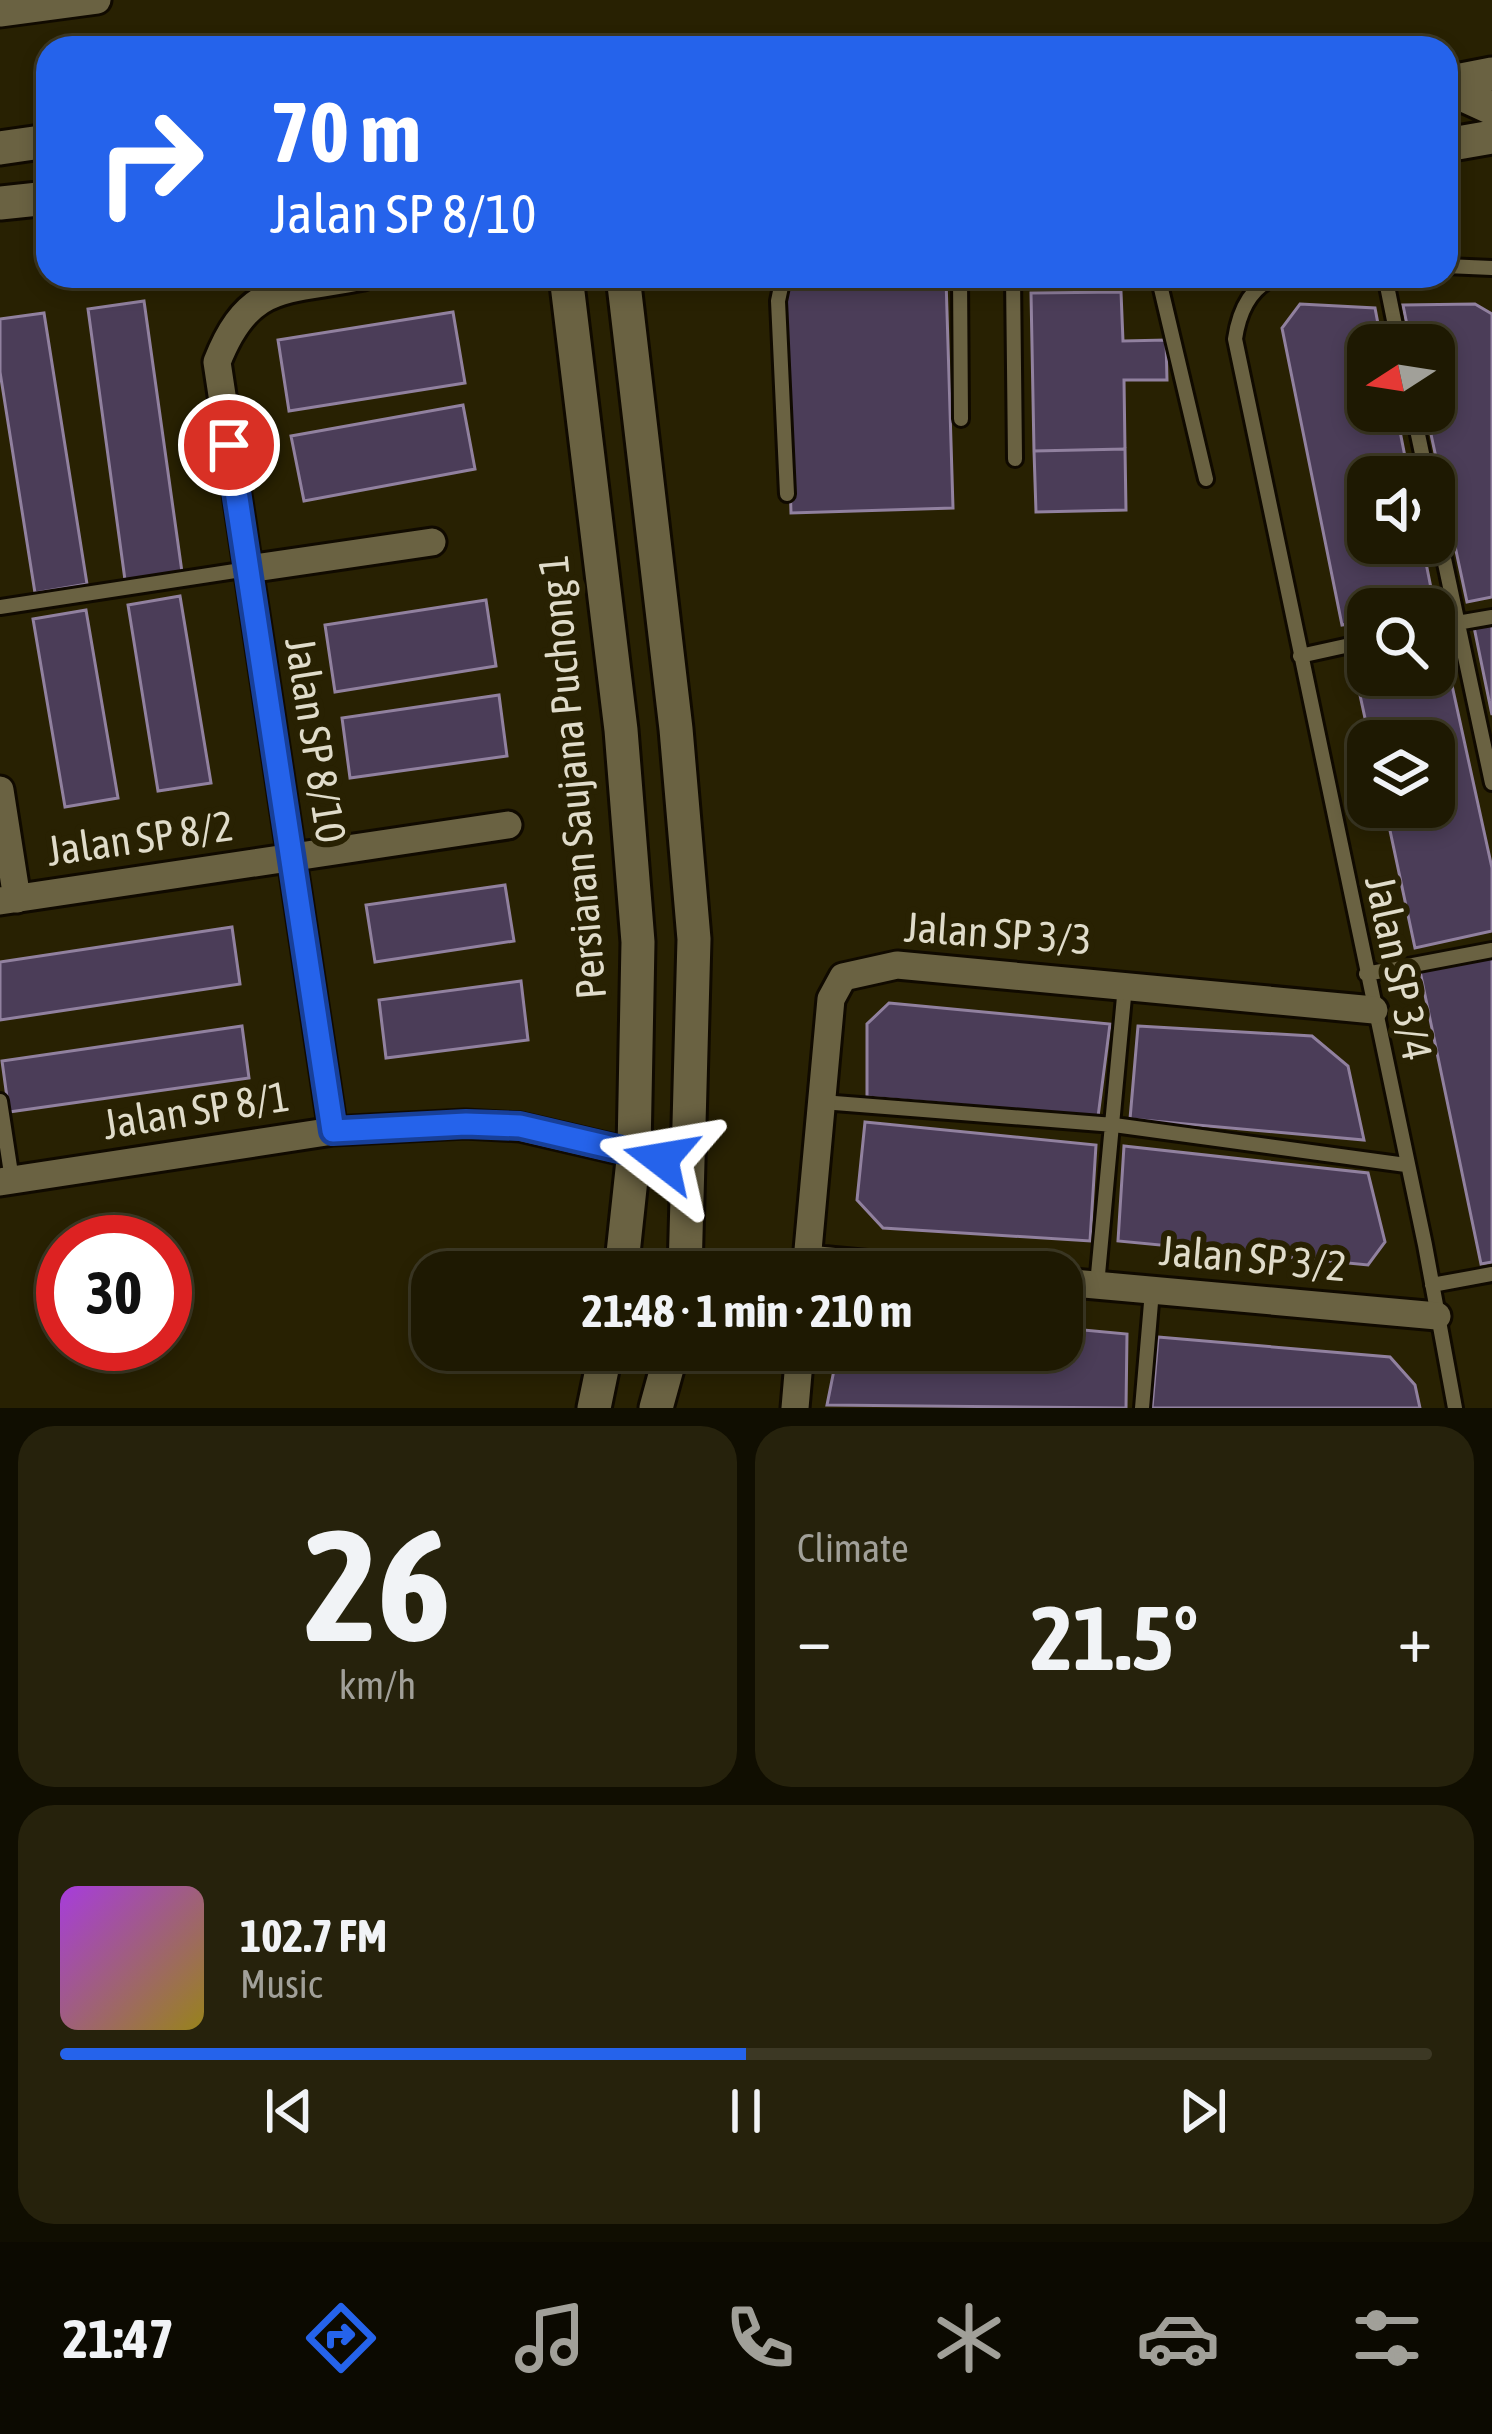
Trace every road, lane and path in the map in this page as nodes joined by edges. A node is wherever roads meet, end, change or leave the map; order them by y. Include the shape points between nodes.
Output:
1 (97, 0) edge
2 (0, 13) edge
3 (1492, 74) edge
4 (1458, 82) edge
5 (1458, 91) edge
6 (1492, 108) edge
7 (1492, 137) edge
8 (36, 142) edge
9 (1458, 143) edge
10 (0, 148) edge
11 (36, 199) edge
12 (0, 203) edge
13 (1458, 267) edge
14 (1492, 268) edge
15 (303, 288) edge
16 (567, 288) edge
17 (624, 288) edge
18 (781, 288) edge
19 (960, 288) edge
20 (1013, 288) edge
21 (1161, 288) edge
22 (1258, 288) edge
23 (1387, 288) edge
24 (1395, 324) edge
25 (961, 419) dead end
26 (1015, 459) dead end
27 (1207, 479) dead end
28 (788, 494) dead end
29 (432, 542) dead end
30 (1445, 564) edge
31 (248, 569) junction
32 (0, 607) edge
33 (1492, 617) edge
34 (1457, 622) junction
35 (1347, 646) edge
36 (1300, 656) junction
37 (1492, 783) edge
38 (0, 790) edge
39 (508, 825) dead end
40 (292, 858) junction
41 (8, 900) edge
42 (1492, 950) edge
43 (1366, 974) junction
44 (1126, 984) junction
45 (1374, 1010) junction
46 (0, 1102) edge
47 (822, 1102) junction
48 (1114, 1125) junction
49 (333, 1131) junction
50 (634, 1151) junction
51 (688, 1166) junction
52 (1406, 1166) junction
53 (6, 1181) edge
54 (622, 1251) edge
55 (686, 1251) edge
56 (808, 1251) edge
57 (1492, 1274) edge
58 (1083, 1284) edge
59 (1432, 1285) junction
60 (1097, 1286) junction
61 (1151, 1291) junction
62 (1437, 1316) junction
63 (602, 1371) edge
64 (666, 1371) edge
65 (798, 1371) edge
66 (594, 1408) edge
67 (656, 1408) edge
68 (795, 1408) edge
69 (1142, 1408) edge
70 (1455, 1408) edge

1 - 2 street
3 - 4 street
5 - 6 street
7 - 9 street
8 - 10 street
11 - 12 street
13 - 14 lane
15 - 31 street, Jalan SP 8/10 via 248,305 217,362
16 - 50 street, Persiaran Saujana Puchong 1 via 638,942
17 - 51 street via 694,939
18 - 28 lane
19 - 25 lane
20 - 26 lane
21 - 27 lane
22 - 36 lane, Jalan SP 3/4 via 1239,315 1235,339
23 - 24 lane
29 - 31 street
30 - 34 lane
31 - 32 lane
31 - 40 street, Jalan SP 8/10
33 - 34 lane
34 - 37 lane
35 - 36 lane
36 - 43 lane, Jalan SP 3/4
38 - 41 street
39 - 40 street, Jalan SP 8/2
40 - 41 street, Jalan SP 8/2
40 - 49 street, Jalan SP 8/10
42 - 43 lane
43 - 45 lane, Jalan SP 3/4
44 - 45 street, Jalan SP 3/3
44 - 47 street, Jalan SP 3/3 via 897,965 843,977 831,999
44 - 48 lane
45 - 52 lane, Jalan SP 3/4
46 - 53 lane
47 - 48 lane
47 - 56 street, Jalan SP 3/3
48 - 52 lane
48 - 60 lane
49 - 50 street, Jalan SP 8/1 via 520,1126
49 - 53 street, Jalan SP 8/1
50 - 51 street, Jalan SP 8/1
50 - 54 street, Persiaran Saujana Puchong 1
51 - 55 street
52 - 59 lane, Jalan SP 3/4
57 - 59 lane
58 - 60 street, Jalan SP 3/2
59 - 62 lane, Jalan SP 3/4
60 - 61 street, Jalan SP 3/2
61 - 62 street, Jalan SP 3/2
61 - 69 lane
62 - 70 lane, Jalan SP 3/4
63 - 66 street
64 - 67 street
65 - 68 street

